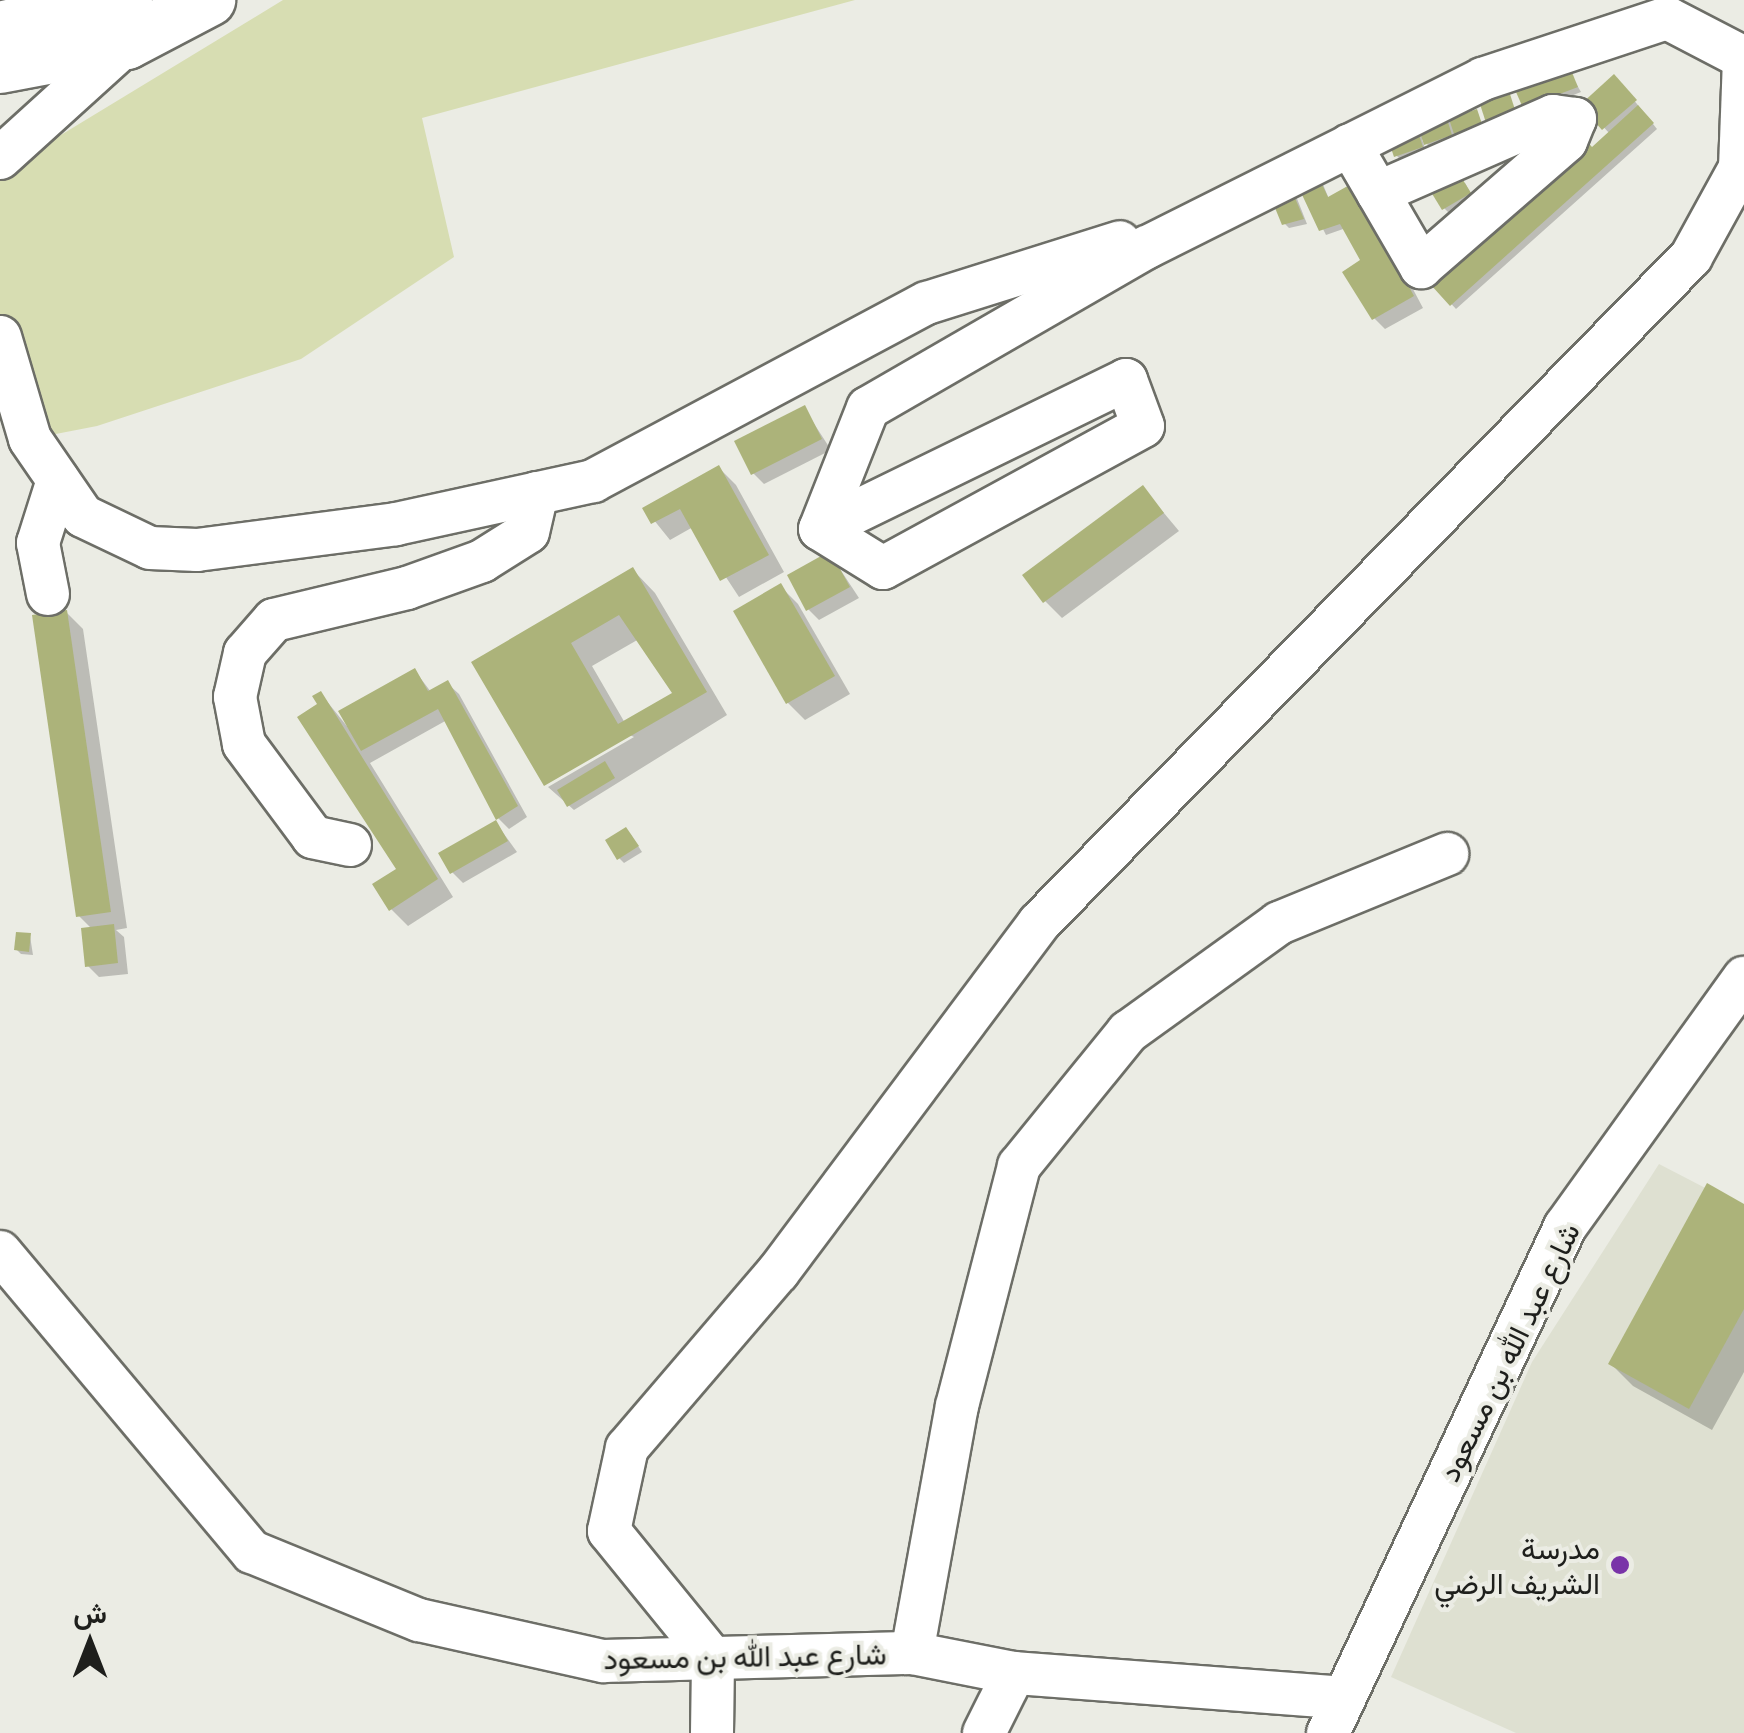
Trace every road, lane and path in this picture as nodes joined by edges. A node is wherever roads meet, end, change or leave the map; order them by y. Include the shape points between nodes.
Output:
1 (209, 0) edge
2 (126, 22) edge
3 (0, 28) edge
4 (0, 67) edge
5 (1350, 145) junction
6 (0, 158) edge
7 (1378, 193) dead end
8 (1147, 247) junction
9 (0, 338) edge
10 (58, 480) junction
11 (536, 493) junction
12 (820, 529) junction
13 (48, 594) dead end
14 (350, 845) dead end
15 (1446, 854) dead end
16 (1740, 989) edge
17 (0, 1252) edge
18 (912, 1653) junction
19 (713, 1659) junction
20 (1014, 1673) junction
21 (1336, 1715) edge
22 (712, 1733) edge
23 (984, 1733) edge

1 - 2 main road
2 - 3 main road
2 - 4 main road
2 - 6 street
5 - 7 street
5 - 8 street
5 - 19 street via 1483,79 1666,18 1744,58 1740,168 1691,258 1039,922 778,1272 627,1448 609,1532
8 - 11 street via 1121,242 927,303 593,481
8 - 12 street via 868,408
9 - 10 street via 30,440
10 - 11 street via 82,516 150,548 196,550 396,524
10 - 13 street via 38,543
11 - 14 street via 528,532 482,561 408,588 274,620 245,653 234,698 244,744 313,837
12 - 12 street via 883,568 1143,426 1126,380
15 - 18 street via 1280,922 1158,1010 1128,1032 1019,1166 958,1406
16 - 21 street, شارع عبد الله بن مسعود via 1565,1227
17 - 19 street, شارع عبد الله بن مسعود via 252,1552 419,1620 602,1661
18 - 19 street, شارع عبد الله بن مسعود
18 - 20 street, شارع عبد الله بن مسعود
19 - 22 street
20 - 21 street, شارع عبد الله بن مسعود
20 - 23 street

